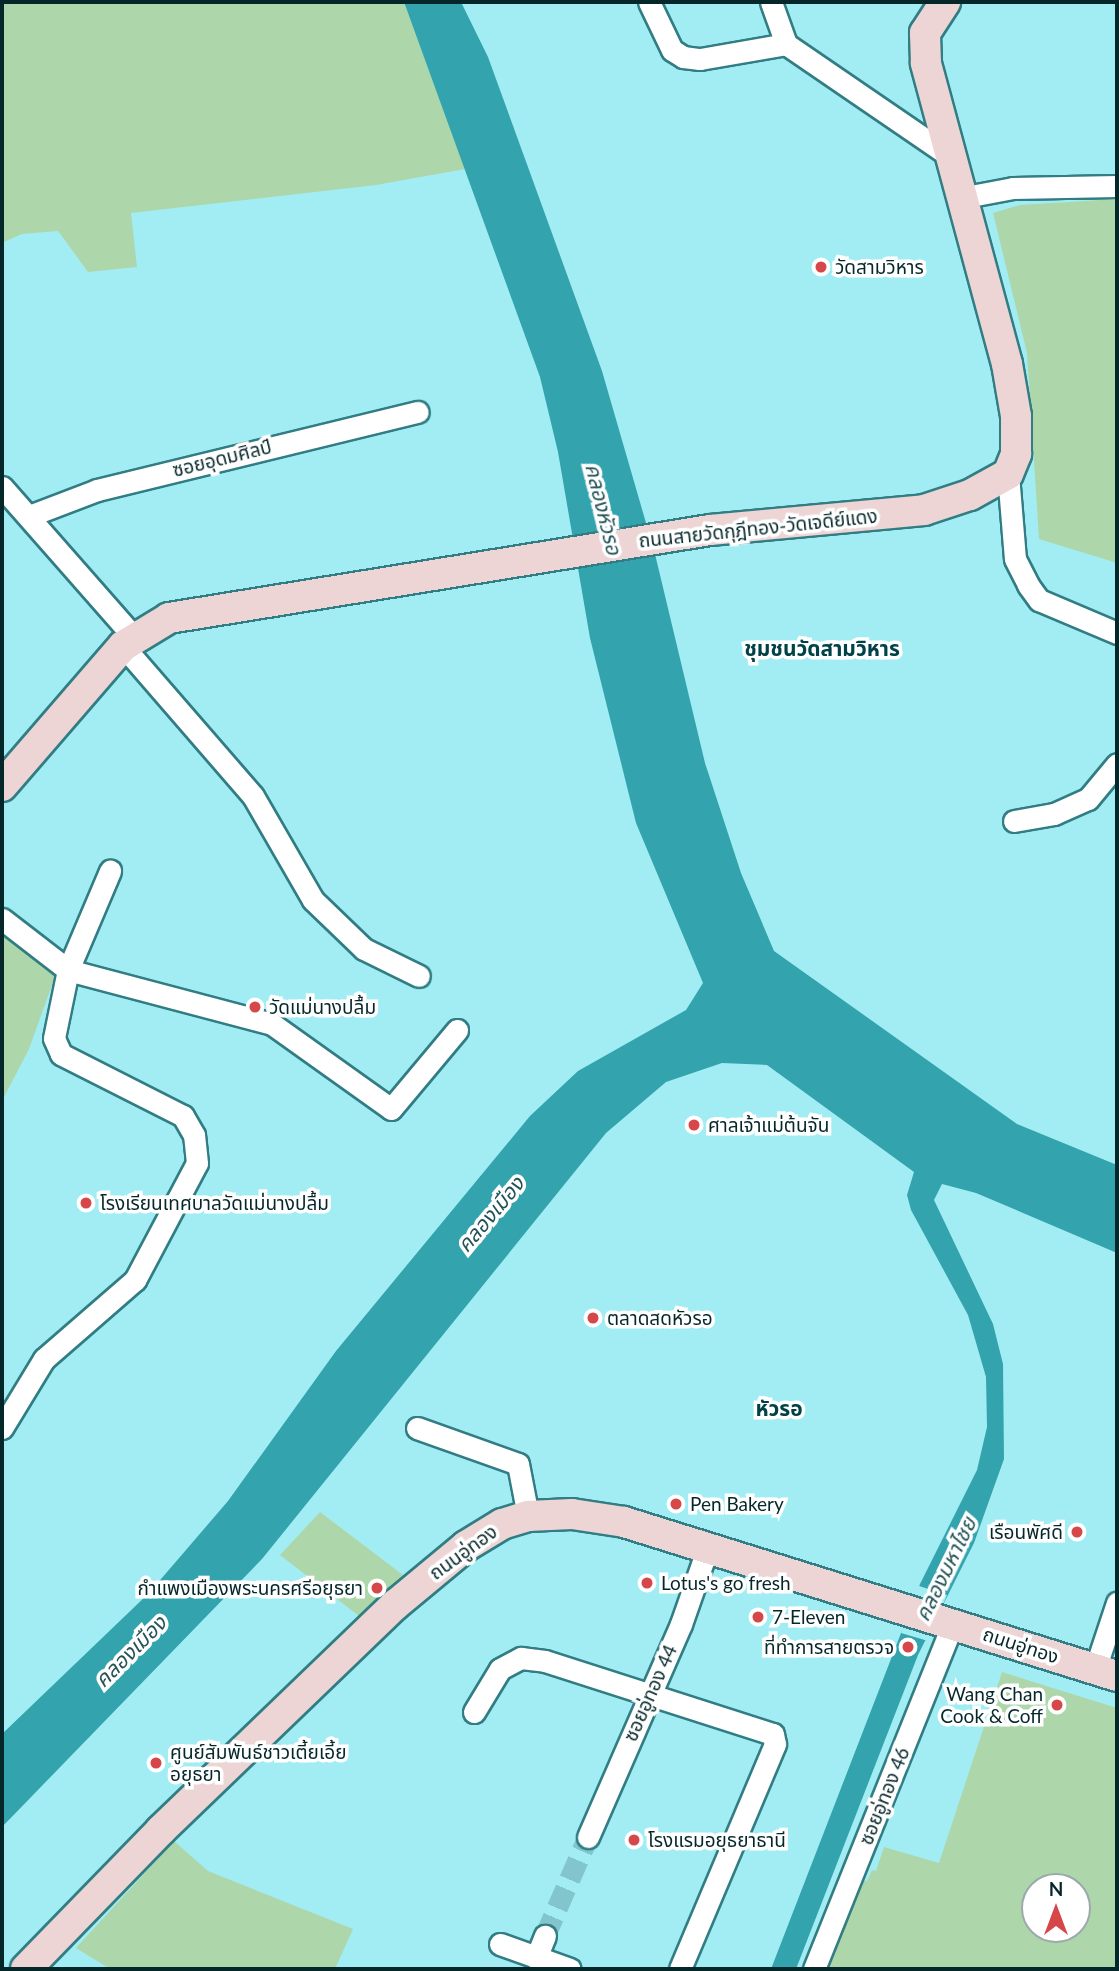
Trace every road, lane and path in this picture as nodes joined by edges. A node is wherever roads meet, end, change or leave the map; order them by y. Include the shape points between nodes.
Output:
1 (649, 2) edge
2 (771, 2) edge
3 (946, 2) edge
4 (786, 44) junction
5 (948, 155) junction
6 (1117, 186) edge
7 (960, 198) junction
8 (418, 412) dead end
9 (1008, 474) junction
10 (2, 487) edge
11 (29, 516) junction
12 (1117, 633) edge
13 (128, 642) junction
14 (1117, 764) edge
15 (2, 786) edge
16 (1014, 821) dead end
17 (110, 870) dead end
18 (2, 919) edge
19 (68, 970) junction
20 (419, 976) dead end
21 (457, 1030) dead end
22 (416, 1427) dead end
23 (2, 1428) edge
24 (528, 1516) junction
25 (708, 1547) junction
26 (1117, 1603) edge
27 (946, 1621) junction
28 (1106, 1672) edge
29 (650, 1694) junction
30 (474, 1713) dead end
31 (588, 1837) tunnel mouth
32 (545, 1936) tunnel mouth
33 (500, 1944) dead end
34 (536, 1958) junction
35 (26, 1969) edge
36 (570, 1969) edge
37 (680, 1969) edge
38 (814, 1969) edge

1 - 4 street via 672,50 683,57 700,59
2 - 4 street
3 - 5 main road via 930,19 924,48
4 - 5 street
5 - 7 main road
6 - 7 street via 1013,188
7 - 9 main road via 1007,364 1016,416 1016,454
8 - 11 street, ซอยอุดมศิลป์ via 97,490
9 - 12 street via 1015,559 1028,584 1039,600
9 - 13 main road, ถนนสายวัดกุฎีทอง-วัดเจดีย์แดง via 970,495 924,510 710,530 509,561 169,618
10 - 11 street
11 - 13 street
13 - 15 main road, ถนนสายวัดกุฎีทอง-วัดเจดีย์แดง
13 - 20 street via 253,796 313,900 364,949
14 - 16 street via 1088,799 1054,814
17 - 19 street
18 - 19 street
19 - 21 street via 272,1024 391,1109
19 - 23 street via 54,1038 61,1054 183,1116 194,1135 197,1163 135,1280 44,1359
22 - 24 street via 518,1464
24 - 25 main road, ถนนอู่ทอง via 572,1514 624,1522
24 - 35 main road, ถนนอู่ทอง via 502,1524 466,1546 395,1605 160,1830
25 - 27 main road, ถนนอู่ทอง
25 - 29 street, ซอยอู่ทอง 44
26 - 28 street
27 - 28 main road, ถนนอู่ทอง
27 - 38 street, ซอยอู่ทอง 46
29 - 30 street via 521,1658 500,1669
29 - 31 street, ซอยอู่ทอง 44
29 - 37 street via 775,1739
32 - 34 street
33 - 34 street
34 - 36 street

